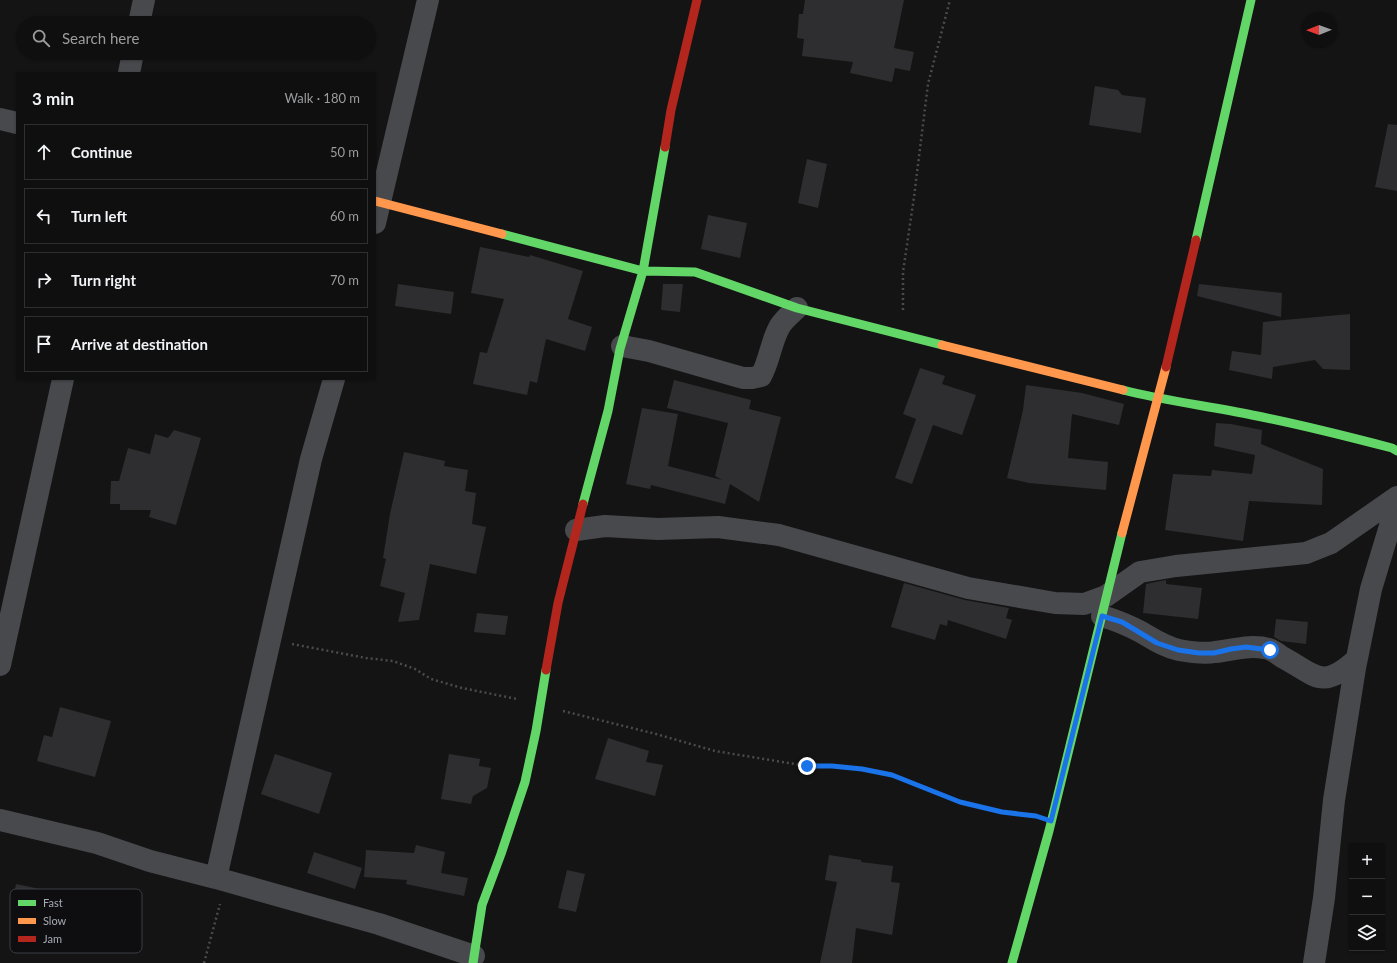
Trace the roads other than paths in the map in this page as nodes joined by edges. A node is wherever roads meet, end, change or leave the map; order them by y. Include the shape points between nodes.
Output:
1 (144, 0) edge
2 (428, 0) edge
3 (697, 0) edge
4 (1251, 0) edge
5 (141, 16) edge
6 (132, 60) edge
7 (129, 72) edge
8 (0, 119) edge
9 (16, 123) edge
10 (377, 209) edge
11 (643, 271) junction
12 (797, 308) junction
13 (622, 346) junction
14 (62, 380) edge
15 (334, 380) edge
16 (1157, 399) junction
17 (1397, 451) edge
18 (1397, 497) edge
19 (1397, 503) edge
20 (576, 530) junction
21 (1104, 606) junction
22 (1356, 660) junction
23 (0, 665) edge
24 (0, 820) edge
25 (221, 880) junction
26 (474, 959) edge
27 (1012, 963) edge
28 (1314, 963) edge

1 - 5 street
2 - 10 street
3 - 11 street via 671,110
4 - 16 street
6 - 7 street
8 - 9 street
10 - 11 street
11 - 12 street via 694,272
11 - 13 street
12 - 13 street via 780,325 761,376 752,378 743,378 649,351
12 - 16 street
13 - 20 street via 608,411
14 - 23 street
15 - 25 street via 311,459 270,639
16 - 17 street via 1252,415 1354,438
16 - 21 street
18 - 21 street via 1331,543 1306,553 1140,572
19 - 22 street via 1371,589
20 - 21 street via 605,526 658,529 718,527 779,535 975,589 1055,603
20 - 26 street via 558,603 525,782 482,905
21 - 22 street via 1122,622 1157,643 1178,650 1214,653 1246,647 1270,650 1316,677 1328,678 1338,675
21 - 27 street via 1051,821
22 - 28 street via 1334,800 1324,898
24 - 25 street via 97,843 150,861
25 - 26 street via 379,924

